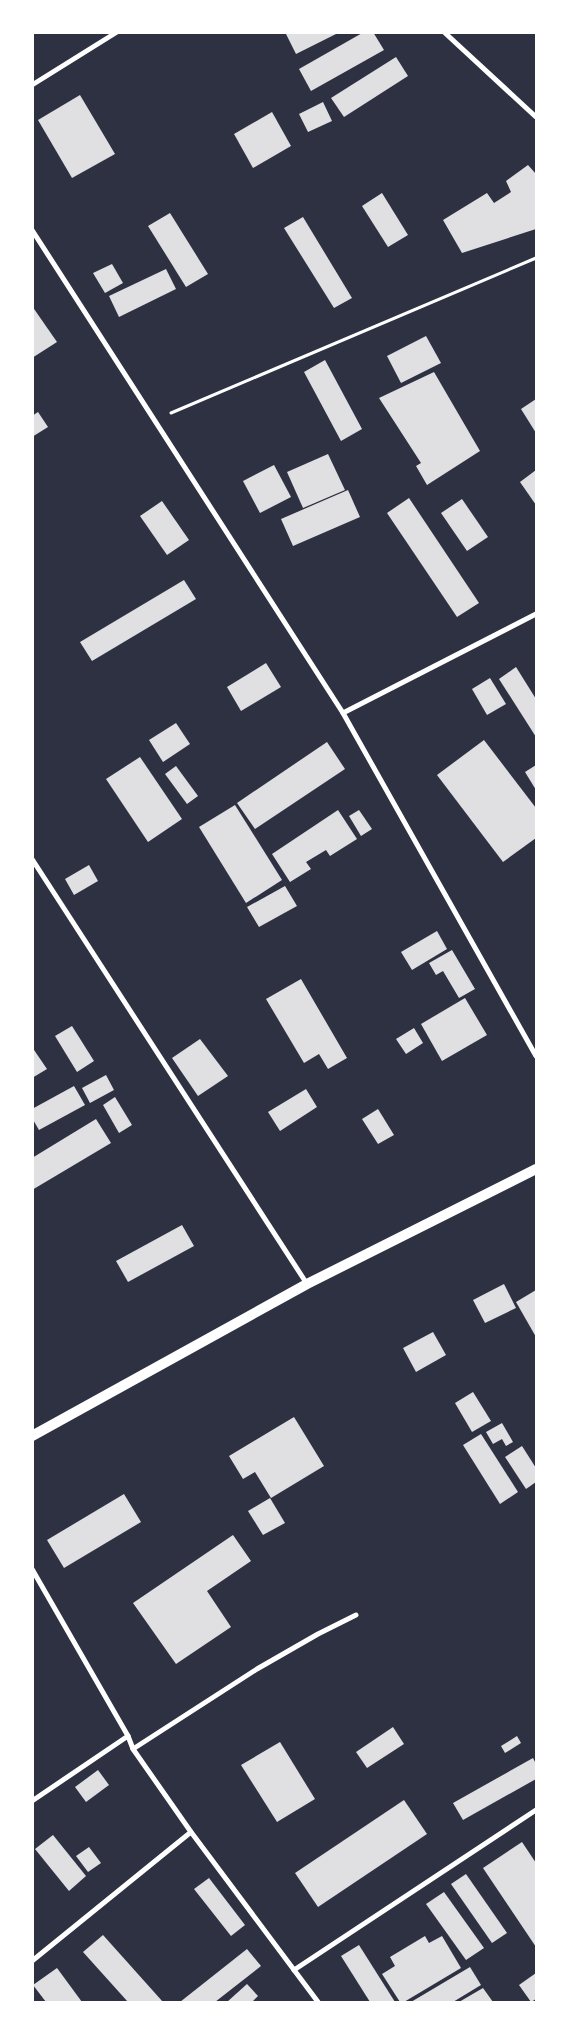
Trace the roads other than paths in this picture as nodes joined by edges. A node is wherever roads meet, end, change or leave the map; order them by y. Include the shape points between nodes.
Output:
1 (117, 32) edge
2 (444, 32) edge
3 (32, 85) edge
4 (536, 117) edge
5 (32, 230) edge
6 (536, 614) edge
7 (343, 713) junction
8 (32, 859) edge
9 (536, 1056) edge
10 (536, 1169) edge
11 (307, 1284) junction
12 (32, 1436) edge
13 (32, 1569) edge
14 (356, 1615) dead end
15 (128, 1736) junction
16 (133, 1749) junction
17 (32, 1800) edge
18 (536, 1810) edge
19 (191, 1832) junction
20 (32, 1961) edge
21 (294, 1970) junction
22 (318, 2002) edge

1 - 3 street
2 - 4 street
5 - 7 street
6 - 7 street
7 - 9 street
8 - 11 street
10 - 11 main road
11 - 12 main road
13 - 15 street
14 - 16 street via 257,1669
15 - 16 street
15 - 17 street
16 - 19 street
18 - 21 street
19 - 20 street
19 - 21 street
21 - 22 street

